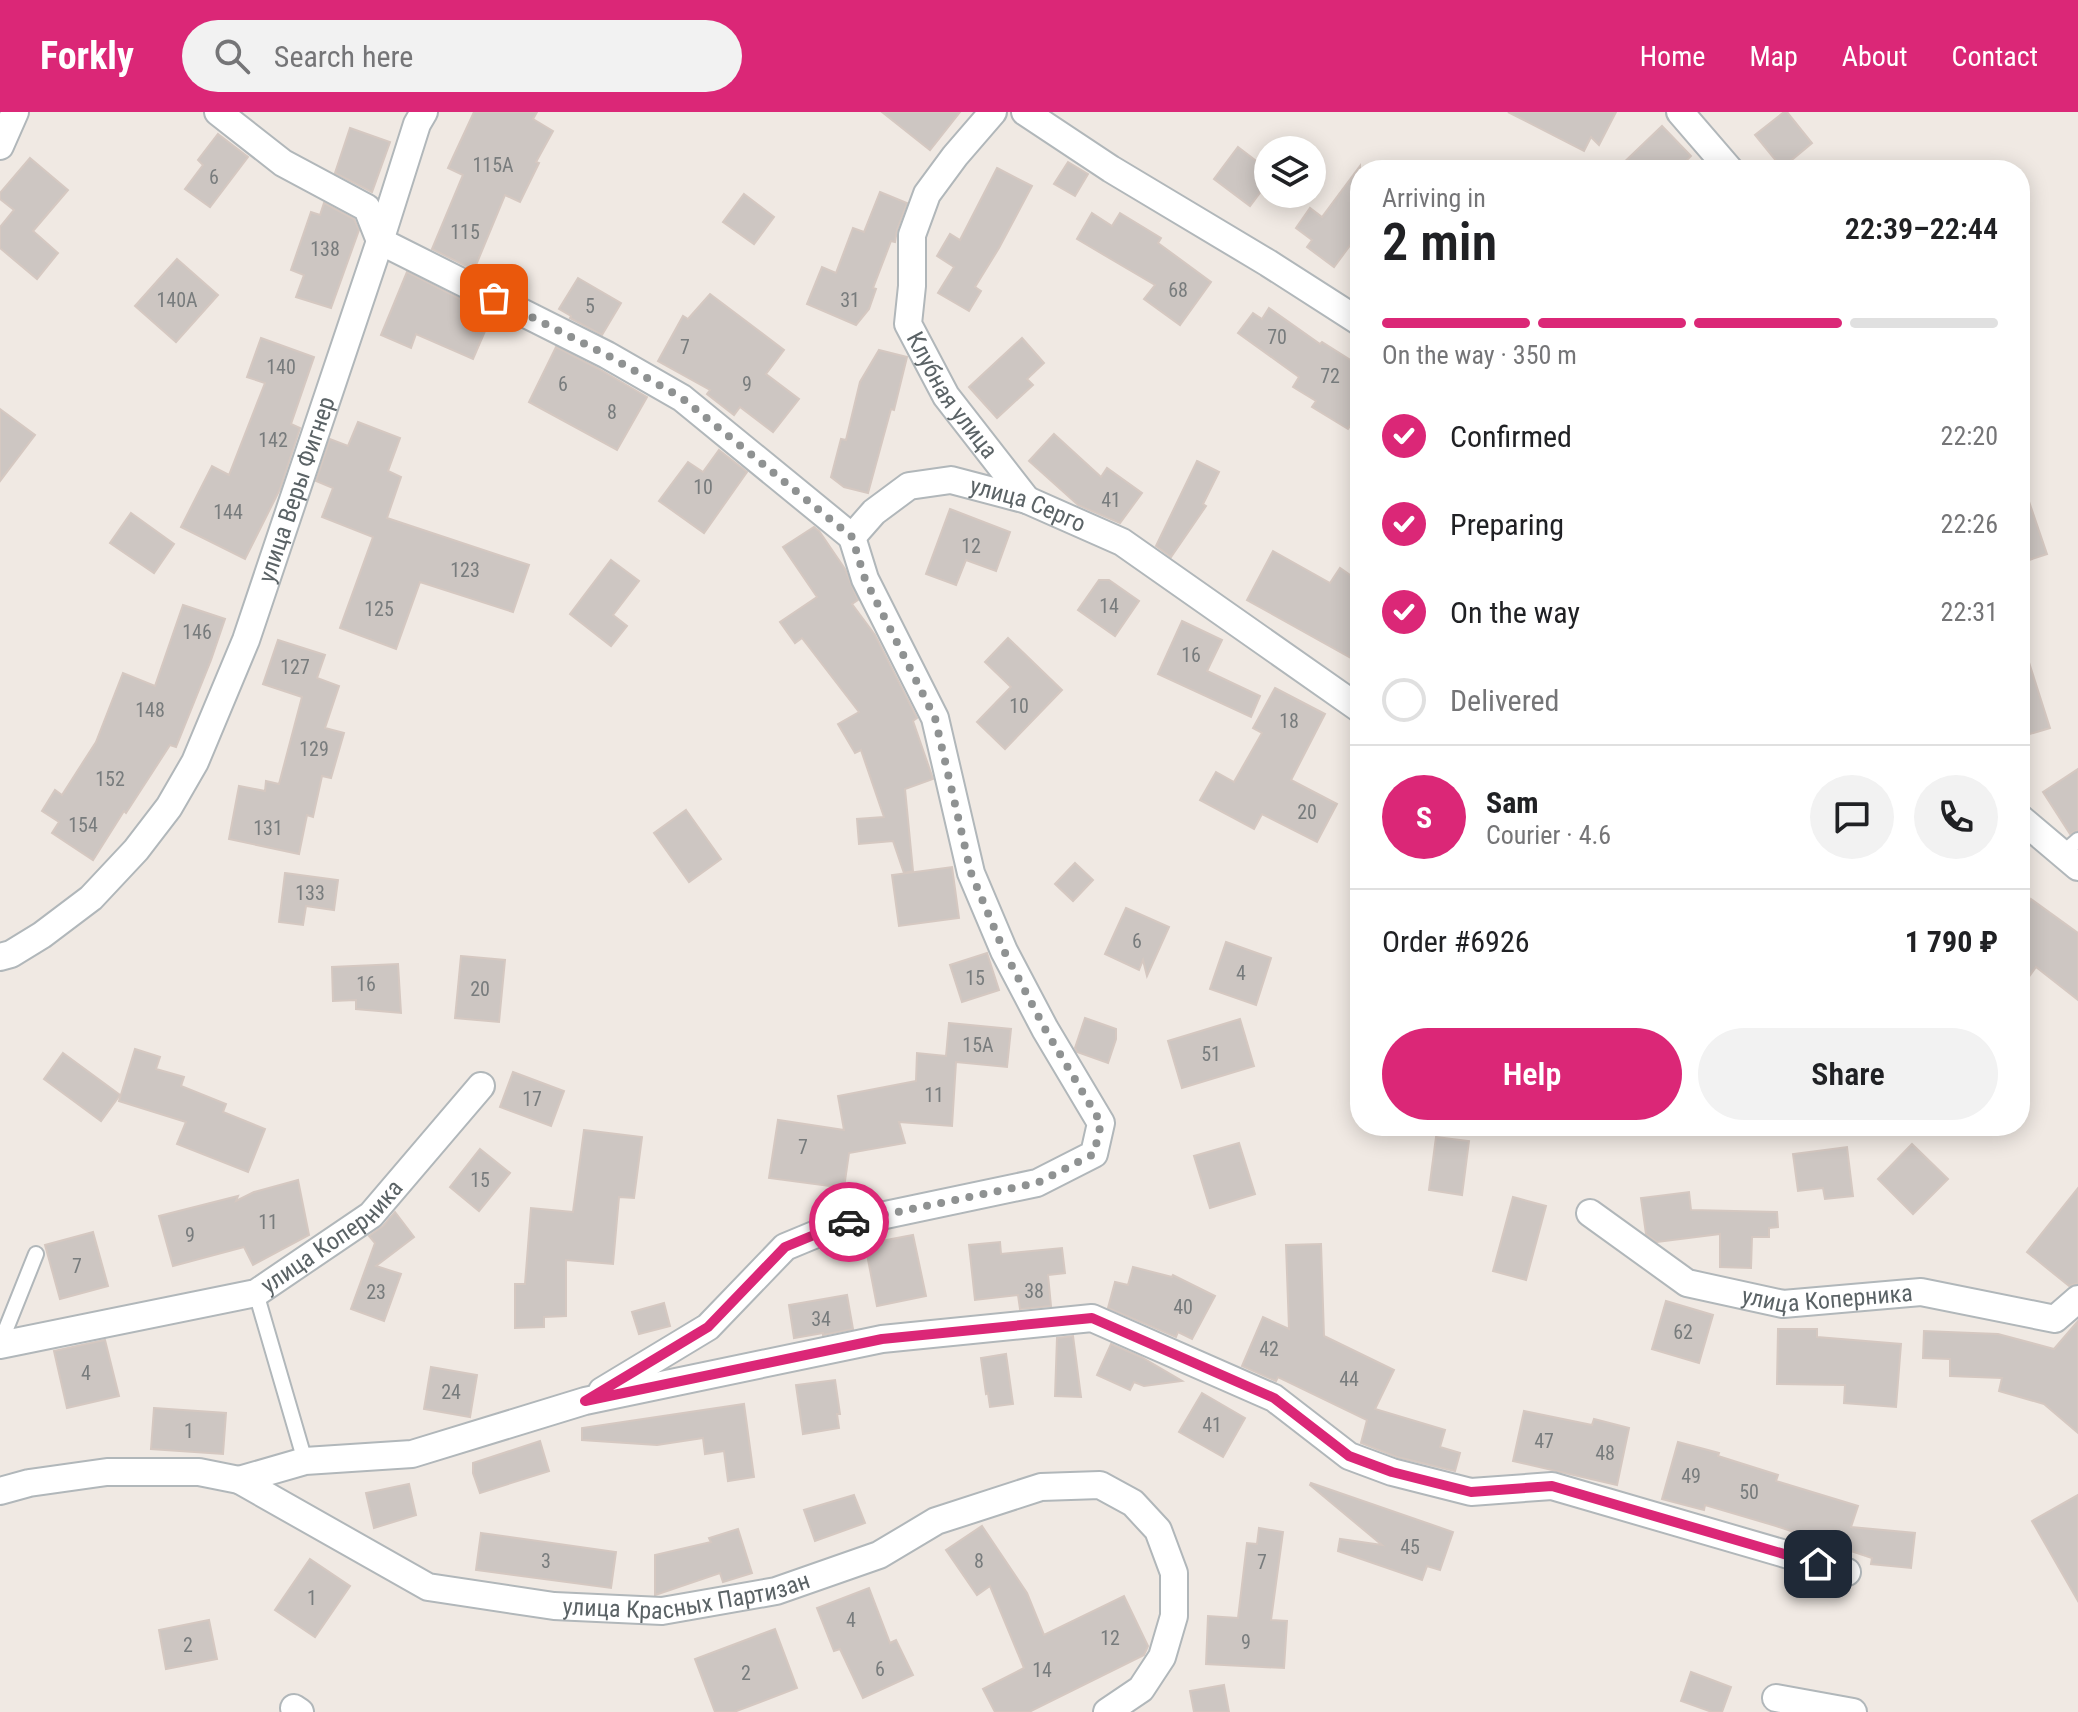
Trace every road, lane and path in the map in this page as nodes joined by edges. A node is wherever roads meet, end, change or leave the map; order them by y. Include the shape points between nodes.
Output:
1 (15, 112) edge
2 (218, 112) edge
3 (424, 112) edge
4 (993, 112) edge
5 (1025, 112) edge
6 (1680, 112) edge
7 (0, 146) edge
8 (1721, 160) edge
9 (380, 241) junction
10 (1350, 316) edge
11 (1027, 500) junction
12 (852, 537) junction
13 (1350, 702) edge
14 (2030, 825) edge
15 (2073, 854) edge
16 (0, 957) edge
17 (481, 1086) dead end
18 (1590, 1213) dead end
19 (36, 1254) dead end
20 (256, 1293) junction
21 (2078, 1299) edge
22 (0, 1345) edge
23 (585, 1401) junction
24 (305, 1461) junction
25 (239, 1480) junction
26 (0, 1491) edge
27 (1847, 1572) dead end
28 (1776, 1698) dead end
29 (1107, 1712) edge
30 (1853, 1712) edge

1 - 7 street
2 - 9 street via 283,163 367,208
3 - 9 street, улица Веры Фигнер
4 - 11 street, Клубная улица via 927,194 912,235 908,324 946,396
5 - 10 street
6 - 8 street
9 - 12 street via 682,398
9 - 16 street, улица Веры Фигнер via 246,640 195,762 169,807 91,898 42,935
11 - 12 street, улица Серго via 951,480 909,486
11 - 13 street, улица Серго via 1122,542
12 - 23 street via 865,579 935,718 971,873 1004,951 1101,1123 1094,1154 1037,1183 838,1225 785,1247 708,1327
14 - 15 street
17 - 20 street, улица Коперника via 371,1215
18 - 21 street, улица Коперника via 1687,1283 1783,1304 1921,1292 2055,1319
19 - 22 lane
20 - 22 street, улица Коперника
20 - 24 lane
23 - 24 street via 412,1454
23 - 27 street via 882,1339 1092,1318 1274,1398 1349,1456 1392,1472 1471,1492 1552,1486
24 - 25 street
25 - 26 street, улица Красных Партизан via 199,1472 107,1472
25 - 29 street, улица Красных Партизан via 428,1587 554,1606 662,1611 776,1591 879,1555 936,1521 1041,1487 1100,1485 1133,1503 1158,1530 1174,1573 1174,1616 1162,1657 1141,1689
28 - 30 street

